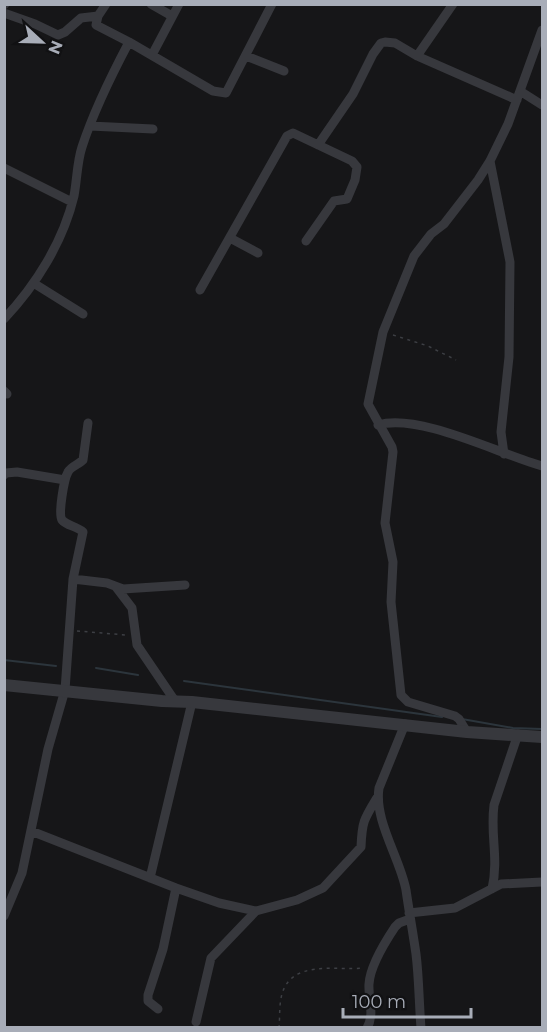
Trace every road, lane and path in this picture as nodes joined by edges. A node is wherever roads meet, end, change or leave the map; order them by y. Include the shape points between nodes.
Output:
1 (106, 4) edge
2 (151, 4) edge
3 (179, 4) edge
4 (272, 4) edge
5 (453, 4) edge
6 (4, 13) edge
7 (98, 16) junction
8 (172, 16) junction
9 (543, 30) edge
10 (129, 42) junction
11 (152, 55) junction
12 (246, 56) junction
13 (417, 57) junction
14 (284, 71) dead end
15 (518, 95) junction
16 (543, 105) edge
17 (90, 126) junction
18 (153, 129) dead end
19 (318, 145) junction
20 (490, 161) junction
21 (4, 168) edge
22 (72, 202) junction
23 (230, 238) junction
24 (306, 241) dead end
25 (258, 253) dead end
26 (35, 284) junction
27 (200, 290) dead end
28 (82, 314) dead end
29 (4, 319) edge
30 (383, 332) junction
31 (456, 360) dead end
32 (88, 423) dead end
33 (378, 425) junction
34 (504, 454) junction
35 (543, 466) edge
36 (4, 476) edge
37 (65, 480) junction
38 (73, 579) junction
39 (185, 585) dead end
40 (116, 587) junction
41 (68, 630) junction
42 (136, 635) junction
43 (4, 685) edge
44 (64, 690) junction
45 (175, 701) junction
46 (192, 702) junction
47 (405, 724) junction
48 (467, 732) junction
49 (518, 734) junction
50 (543, 737) edge
51 (378, 796) junction
52 (31, 831) junction
53 (150, 878) junction
54 (543, 882) edge
55 (176, 888) junction
56 (492, 889) junction
57 (256, 911) junction
58 (4, 916) edge
59 (409, 916) junction
60 (375, 966) junction
61 (158, 1009) dead end
62 (196, 1022) dead end
63 (279, 1028) edge
64 (368, 1028) edge
65 (422, 1028) edge

1 - 7 street
2 - 8 street
3 - 8 street
4 - 12 street
5 - 13 street
6 - 7 street via 58,35 81,18
7 - 10 street via 96,25
8 - 11 street
9 - 15 street
10 - 11 street
10 - 17 street
11 - 12 street via 213,91 226,93
12 - 14 street
13 - 15 street
13 - 19 street via 395,43 381,43
15 - 16 street
15 - 20 street
17 - 18 street
17 - 22 street via 80,154
19 - 23 street via 293,133 287,136
19 - 24 street via 355,163 356,180 347,199 334,201
20 - 30 street via 444,224 414,256
20 - 34 street via 510,262 508,357 501,432
21 - 22 street
22 - 26 street
23 - 25 street
23 - 27 street
26 - 28 street
26 - 29 street
30 - 31 path via 428,346
30 - 33 street via 368,404
32 - 37 street via 83,460 69,470
33 - 34 street via 403,422 426,426
33 - 48 street via 393,452 385,523 393,562 391,602 401,694 408,702 455,716
34 - 35 street
36 - 37 street via 17,472
37 - 38 street via 61,518 83,532
38 - 40 street
38 - 41 street
39 - 40 street
40 - 42 street via 132,608
41 - 42 path
41 - 44 street
42 - 45 street via 142,654
43 - 44 street
44 - 45 street
44 - 52 street
45 - 46 street
46 - 47 street
46 - 53 street
47 - 48 street
47 - 51 street
48 - 49 street
49 - 50 street
49 - 56 street via 494,805 496,868
51 - 57 street via 364,819 361,847 323,888
51 - 59 street via 401,870
52 - 53 street
52 - 58 street via 22,873
53 - 55 street
54 - 56 street via 501,884
55 - 57 street
55 - 61 street via 148,995 148,1001
56 - 59 street via 455,908
57 - 62 street via 211,958
59 - 60 street via 396,927
59 - 65 street
60 - 63 path via 325,967 307,970 293,978 283,993
60 - 64 street via 369,984

